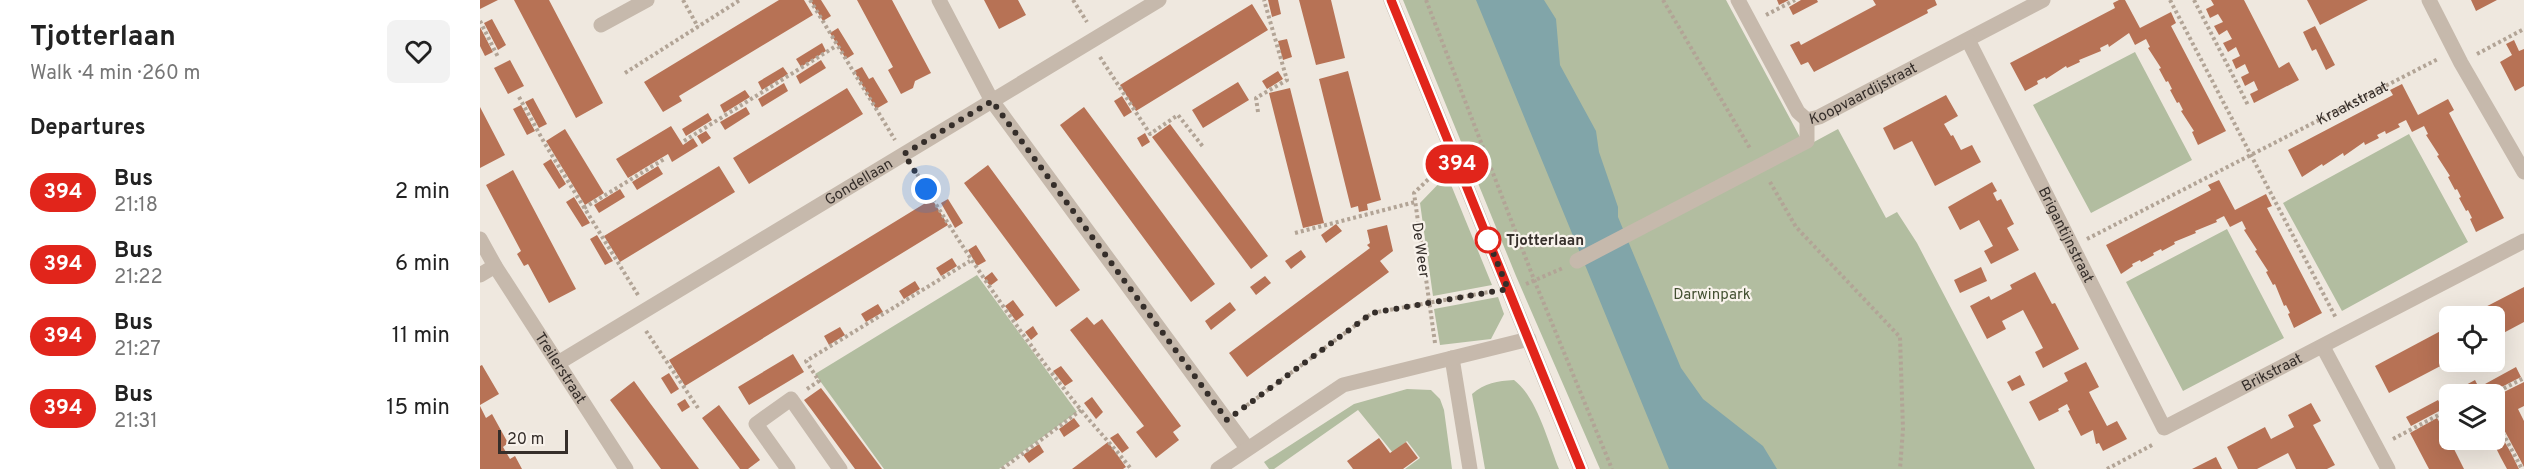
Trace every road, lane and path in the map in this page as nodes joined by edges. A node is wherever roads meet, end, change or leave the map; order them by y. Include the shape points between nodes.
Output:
1 (646, 0) edge
2 (683, 0) edge
3 (741, 0) edge
4 (810, 0) edge
5 (939, 0) edge
6 (1073, 0) edge
7 (1159, 0) edge
8 (1264, 0) edge
9 (1391, 0) edge
10 (1426, 0) edge
11 (1664, 0) edge
12 (1738, 0) edge
13 (1795, 0) edge
14 (2043, 0) edge
15 (2170, 0) edge
16 (2194, 0) edge
17 (2429, 0) edge
18 (480, 21) edge
19 (1750, 23) junction
20 (601, 25) dead end
21 (698, 27) junction
22 (2524, 29) edge
23 (1093, 40) junction
24 (1968, 40) junction
25 (836, 46) junction
26 (2458, 56) junction
27 (498, 57) dead end
28 (625, 73) dead end
29 (519, 98) dead end
30 (992, 101) junction
31 (2248, 105) dead end
32 (1258, 112) dead end
33 (1807, 120) junction
34 (684, 141) dead end
35 (1204, 148) dead end
36 (904, 154) junction
37 (1454, 156) junction
38 (2250, 156) junction
39 (666, 158) dead end
40 (1761, 167) junction
41 (2524, 172) edge
42 (1415, 202) junction
43 (584, 208) junction
44 (1295, 233) dead end
45 (480, 239) edge
46 (2524, 241) edge
47 (2073, 246) junction
48 (970, 261) junction
49 (1577, 261) joint
50 (495, 266) junction
51 (480, 275) edge
52 (1535, 282) junction
53 (1508, 289) junction
54 (1428, 303) junction
55 (642, 313) junction
56 (2345, 335) junction
57 (1528, 339) junction
58 (2323, 347) junction
59 (1445, 360) junction
60 (558, 363) junction
61 (2524, 378) edge
62 (2505, 388) edge
63 (791, 399) junction
64 (698, 408) dead end
65 (1081, 410) junction
66 (2439, 415) edge
67 (1227, 420) junction
68 (2164, 428) junction
69 (2505, 437) edge
70 (2376, 447) junction
71 (1247, 448) junction
72 (626, 469) edge
73 (788, 469) edge
74 (840, 469) edge
75 (1002, 469) edge
76 (1131, 469) edge
77 (1218, 469) edge
78 (1470, 469) edge
79 (1581, 469) edge
80 (1612, 469) edge
81 (1900, 469) edge
82 (2107, 469) edge
83 (2388, 469) edge
84 (2522, 469) edge

1 - 20 street
2 - 21 path
3 - 21 path
4 - 25 path
5 - 30 street
6 - 23 path
7 - 23 street, Gondellaan
8 - 32 path via 1287,80 1256,98
9 - 37 street
10 - 52 path
11 - 40 path
12 - 19 street, Koopvaardijstraat
13 - 19 path
14 - 24 street, Koopvaardijstraat
15 - 38 path
16 - 31 path
17 - 26 street
18 - 27 path
19 - 33 street, Koopvaardijstraat via 1798,112
21 - 28 path
22 - 26 path, Kraakstraat
23 - 30 street, Gondellaan
23 - 35 path via 1150,134 1178,115
24 - 33 street, Koopvaardijstraat
24 - 47 street, Brigantijnstraat
25 - 34 path
25 - 36 path
26 - 38 path, Kraakstraat
26 - 41 street
29 - 43 path
30 - 36 street, Gondellaan
30 - 67 street
33 - 40 street via 1807,141
36 - 48 path
36 - 55 street, Gondellaan
37 - 42 path, De Weer via 1414,193
37 - 53 street
38 - 47 path, Kraakstraat
38 - 56 path
39 - 43 path
40 - 49 street
40 - 81 path via 1796,227 1900,337
42 - 44 path
42 - 54 path, De Weer
43 - 55 path
45 - 50 street, Treilerstraat
46 - 56 street
47 - 68 street, Brigantijnstraat
48 - 63 path via 806,361 819,381
48 - 65 path
49 - 52 path
50 - 51 street
50 - 60 street, Treilerstraat
52 - 53 path
52 - 80 path
53 - 54 path
53 - 57 street
54 - 59 path, De Weer
54 - 67 path via 1372,313
55 - 60 street, Gondellaan
55 - 64 path
56 - 58 street
57 - 59 street
57 - 79 street
58 - 68 street, Brikstraat
58 - 70 street
59 - 71 street via 1342,385
59 - 78 street
60 - 72 street, Treilerstraat
61 - 62 path
63 - 73 street via 756,424
63 - 74 street
65 - 75 path
65 - 76 path
66 - 70 path
67 - 71 street
68 - 82 path via 2154,445
69 - 84 path
70 - 83 street
71 - 77 street

